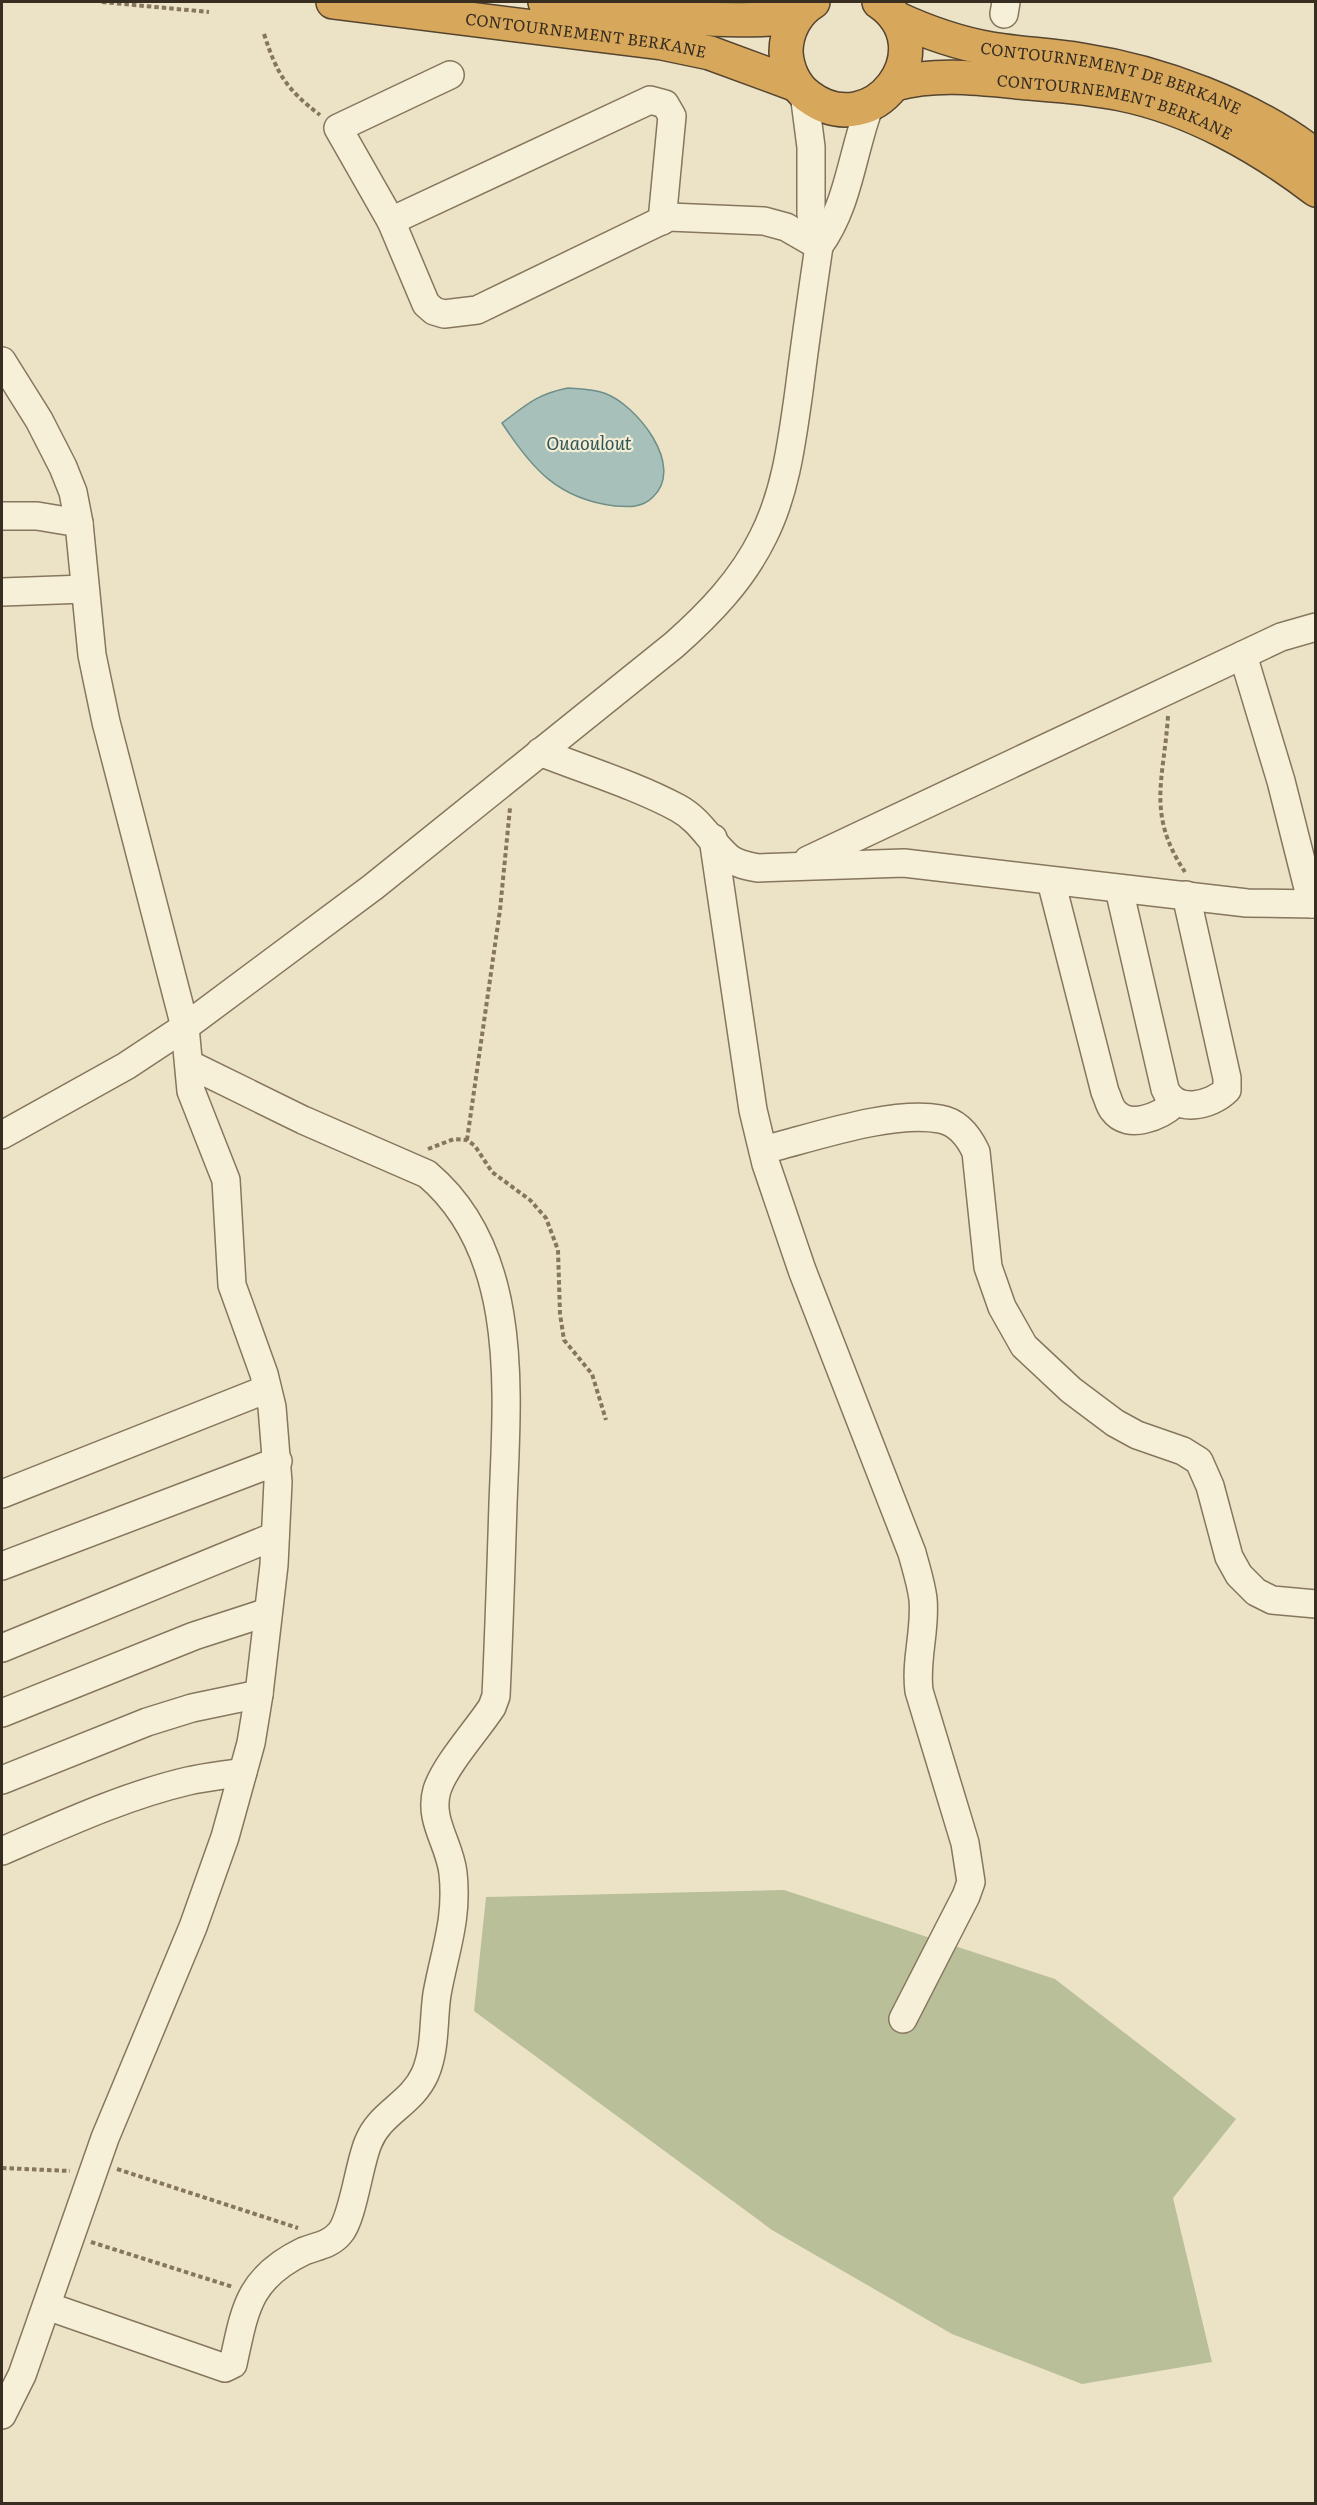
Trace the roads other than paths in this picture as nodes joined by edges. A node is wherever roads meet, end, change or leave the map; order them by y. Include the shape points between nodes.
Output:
1 (333, 2) edge
2 (545, 2) edge
3 (886, 7) edge
4 (805, 9) edge
5 (450, 75) dead end
6 (895, 84) junction
7 (801, 89) junction
8 (870, 105) junction
9 (1316, 156) edge
10 (1316, 190) edge
11 (391, 221) junction
12 (662, 221) junction
13 (819, 246) junction
14 (2, 361) edge
15 (2, 516) edge
16 (79, 523) junction
17 (85, 589) junction
18 (2, 592) edge
19 (1316, 627) edge
20 (1243, 655) junction
21 (540, 752) junction
22 (714, 838) junction
23 (799, 865) junction
24 (1051, 881) junction
25 (1119, 889) junction
26 (1194, 896) junction
27 (1314, 904) edge
28 (185, 1027) junction
29 (189, 1064) junction
30 (1174, 1103) junction
31 (2, 1135) edge
32 (763, 1150) junction
33 (267, 1389) junction
34 (278, 1461) junction
35 (2, 1494) edge
36 (275, 1536) junction
37 (2, 1566) edge
38 (1316, 1604) edge
39 (268, 1612) junction
40 (2, 1648) edge
41 (259, 1694) junction
42 (2, 1713) edge
43 (243, 1772) junction
44 (2, 1780) edge
45 (2, 1851) edge
46 (903, 2019) dead end
47 (47, 2306) junction
48 (2, 2415) edge

1 - 7 highway, CONTOURNEMENT BERKANE via 662,43 725,58
2 - 4 highway via 708,21 737,21
3 - 6 highway via 905,44 905,58
3 - 9 highway, CONTOURNEMENT DE BERKANE via 936,35 964,43 1083,60 1162,79 1238,110
4 - 7 highway via 790,29 786,44 790,72
5 - 11 street via 338,128
6 - 8 highway
6 - 10 highway, CONTOURNEMENT BERKANE via 938,77 1122,94 1224,132
7 - 8 highway, CONTOURNEMENT BERKANE via 828,107 856,109
7 - 13 street via 811,147 811,214
8 - 13 street via 837,218
11 - 12 street via 426,304 444,314 477,310
11 - 12 street via 650,100 665,104 672,116
12 - 13 street via 669,217 764,221 786,227
13 - 21 street via 790,453 775,511 763,537 737,580 696,625
14 - 16 street via 63,467
15 - 16 street via 37,516
16 - 17 street
17 - 18 street
17 - 28 street via 92,655 106,722
19 - 20 street via 1281,637
20 - 23 street
20 - 27 street
21 - 22 street via 680,809
21 - 28 street via 374,887
22 - 23 street via 728,857 741,864 758,868
22 - 32 street via 753,1110
23 - 24 street via 904,863
24 - 25 street
24 - 30 street via 1105,1092 1114,1112 1120,1117 1141,1120 1165,1112
25 - 26 street
25 - 30 street via 1165,1089
26 - 27 street via 1247,903
26 - 30 street via 1227,1090 1215,1100 1203,1103
28 - 29 street
28 - 31 street via 126,1066
29 - 33 street via 190,1091 226,1180 231,1285
29 - 47 street via 303,1120 427,1174 444,1187 476,1233 489,1267 498,1312 507,1389 496,1696 436,1792 435,1817 450,1857 455,1911 437,1995 432,2054 415,2091 383,2119 371,2137 341,2232 265,2277 242,2318 233,2364 225,2368
32 - 38 street via 878,1122 942,1119 959,1128 976,1152 988,1267 1002,1307 1024,1346 1071,1390 1115,1423 1199,1461 1210,1486 1229,1557 1239,1575 1256,1592 1272,1600
32 - 46 street via 802,1270 912,1553 923,1599 919,1691 965,1844 971,1882
33 - 34 street
33 - 35 street
34 - 36 street
34 - 37 street
36 - 39 street
36 - 40 street
39 - 41 street
39 - 42 street via 205,1632
41 - 43 street
41 - 44 street via 147,1722
43 - 45 street via 189,1780 148,1792
43 - 47 street via 193,1928 105,2138
47 - 48 street via 22,2375

